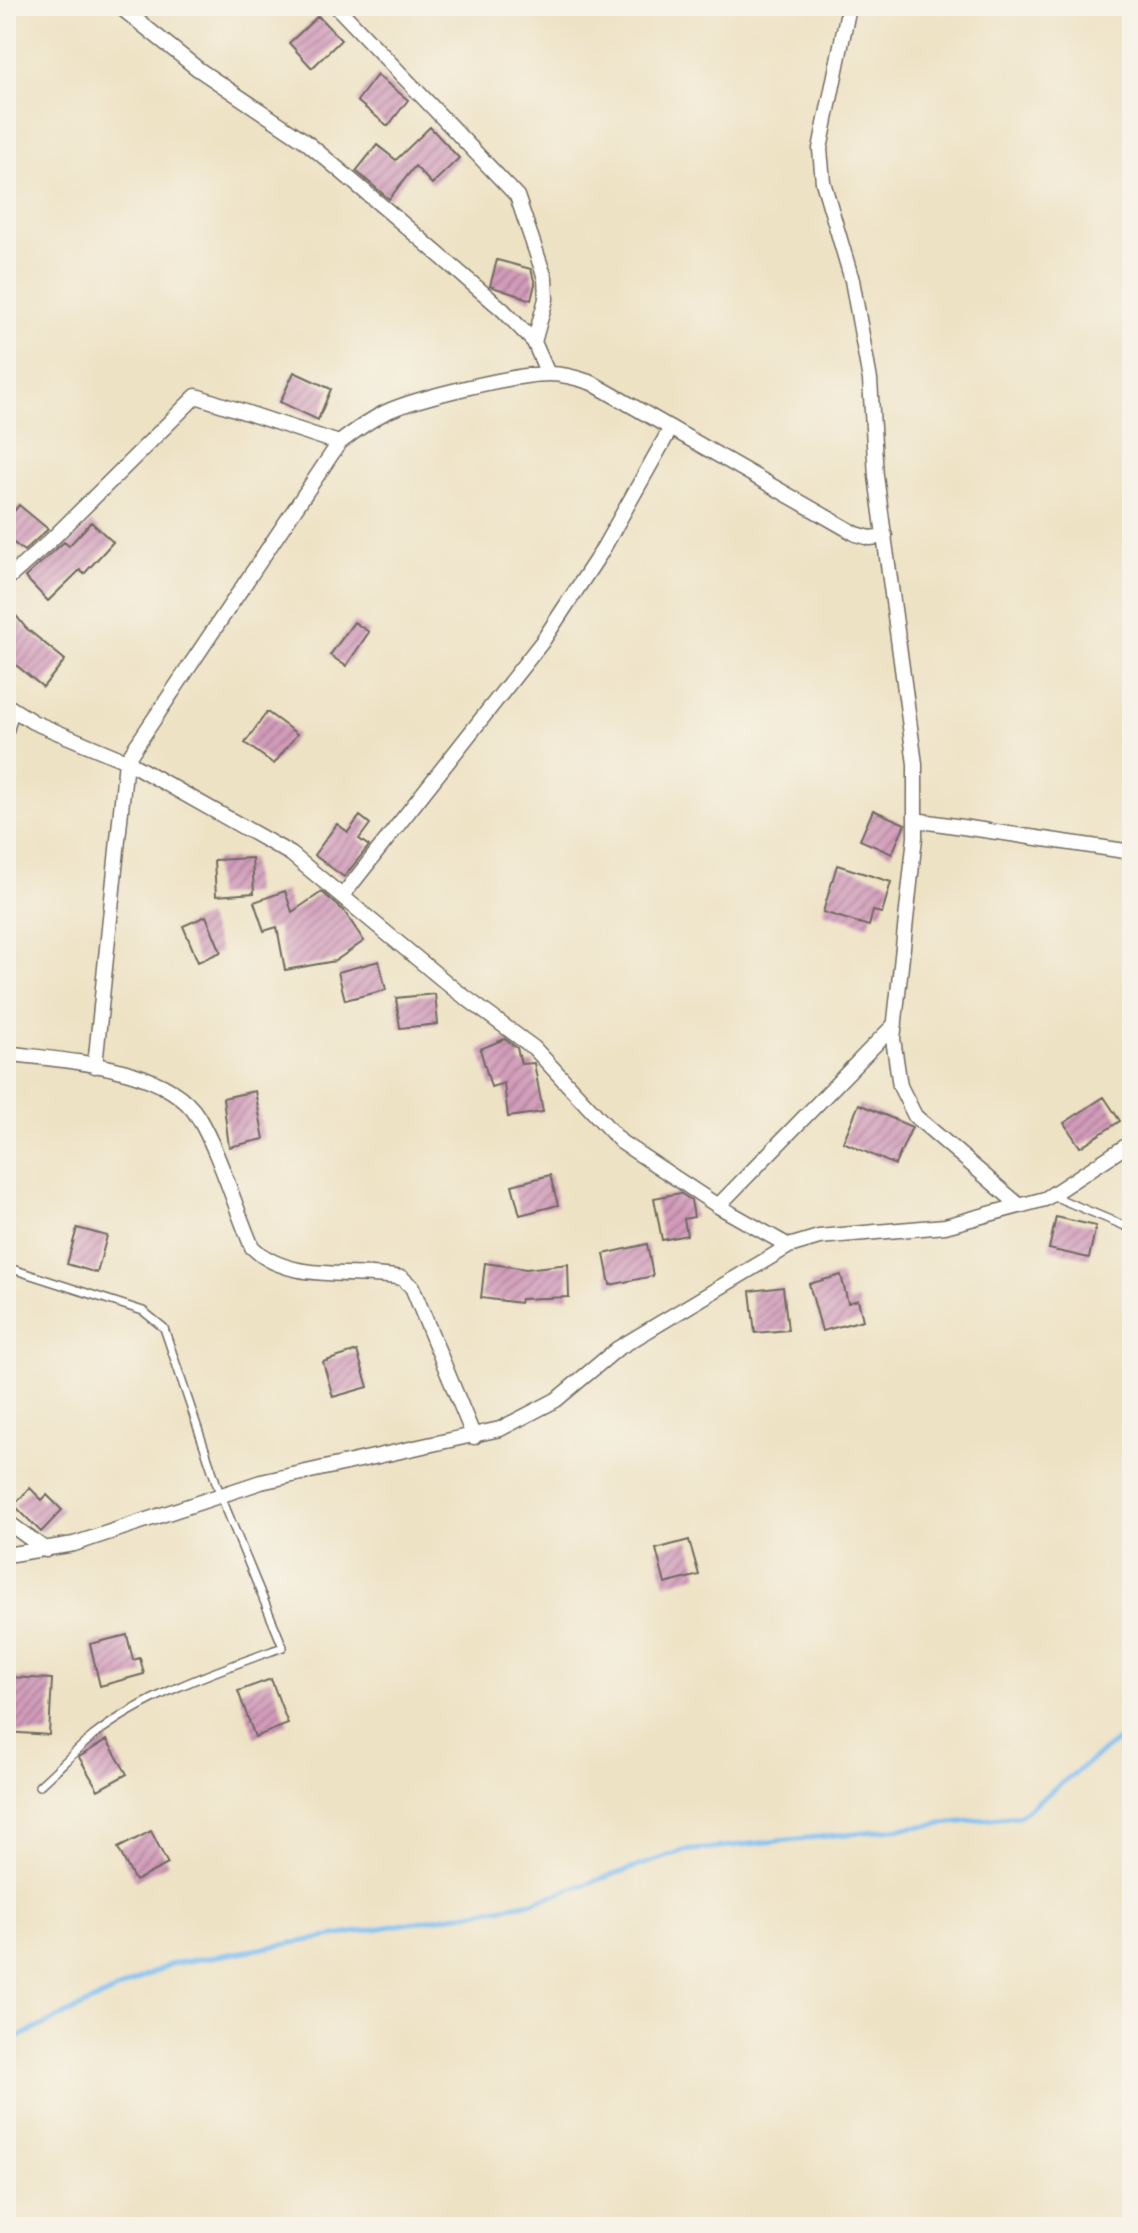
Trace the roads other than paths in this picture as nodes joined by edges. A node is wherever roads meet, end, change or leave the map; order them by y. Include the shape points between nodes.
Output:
1 (119, 6) edge
2 (336, 6) edge
3 (849, 6) edge
4 (534, 342) junction
5 (548, 374) junction
6 (671, 428) junction
7 (339, 443) junction
8 (885, 536) junction
9 (6, 580) edge
10 (9, 707) edge
11 (6, 731) edge
12 (126, 761) junction
13 (915, 820) junction
14 (1132, 852) edge
15 (343, 895) junction
16 (895, 1024) junction
17 (6, 1053) edge
18 (95, 1066) junction
19 (1132, 1142) edge
20 (1052, 1195) junction
21 (718, 1206) junction
22 (1020, 1206) junction
23 (1132, 1229) edge
24 (789, 1246) junction
25 (6, 1267) edge
26 (474, 1437) junction
27 (220, 1494) junction
28 (6, 1521) edge
29 (46, 1550) junction
30 (6, 1555) edge
31 (39, 1786) dead end

1 - 4 street via 198,69 305,141
2 - 4 street via 517,196 545,278 546,299
3 - 8 street via 820,134 821,165 852,280 870,380
4 - 5 street
5 - 6 street via 592,383
5 - 7 street via 403,405
6 - 8 street via 856,534
6 - 15 street via 600,554 542,642
7 - 9 street via 196,396
7 - 12 street
8 - 13 street via 915,764
10 - 11 street
10 - 12 street
12 - 15 street via 291,854
12 - 18 street
13 - 14 street
13 - 16 street
15 - 21 street via 534,1048 621,1142
16 - 21 street
16 - 22 street via 896,1069 915,1116
17 - 18 street
18 - 26 street via 179,1094 198,1116 252,1247 266,1260 288,1269 402,1278 412,1287
19 - 20 street
20 - 22 street
20 - 23 lane
21 - 24 street
22 - 24 street via 945,1226 819,1237
24 - 26 street via 617,1349 556,1400
25 - 27 lane via 135,1308 157,1320 169,1337
26 - 27 street
27 - 29 street
27 - 31 lane via 283,1647 204,1677 123,1717
28 - 29 street
29 - 30 street

